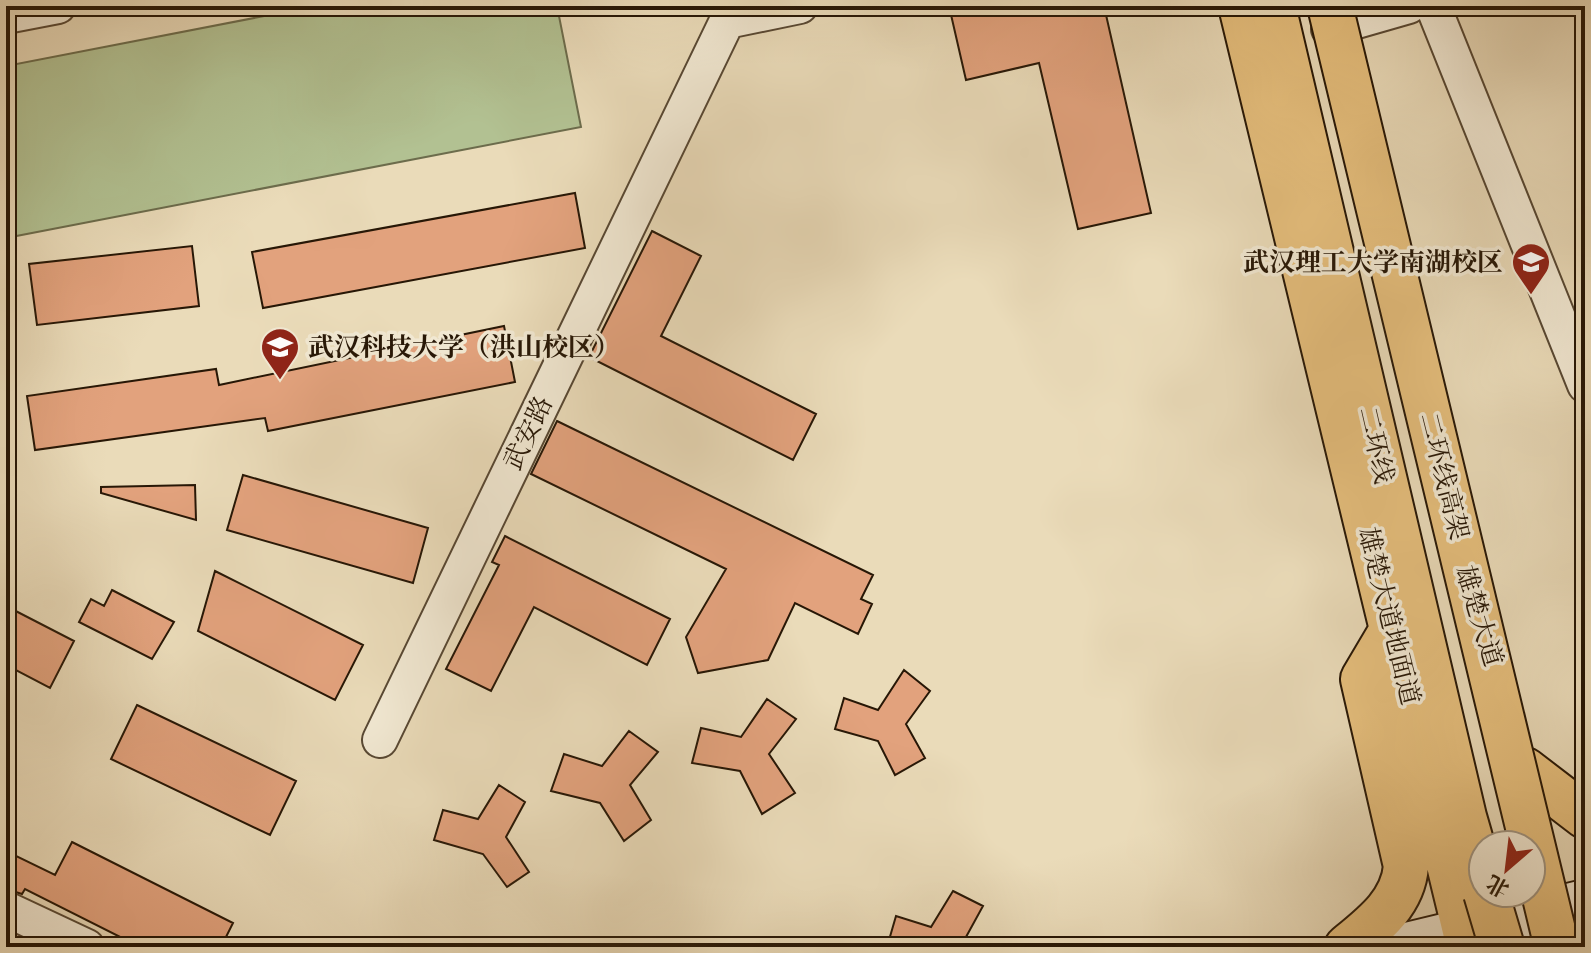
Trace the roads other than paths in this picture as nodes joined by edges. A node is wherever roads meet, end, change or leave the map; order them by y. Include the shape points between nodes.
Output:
1 (58, 6) edge
2 (800, 6) edge
3 (1241, 6) edge
4 (1273, 6) edge
5 (1409, 6) edge
6 (1433, 6) edge
7 (1327, 14) edge
8 (6, 16) edge
9 (1585, 385) edge
10 (1392, 630) junction
11 (380, 740) dead end
12 (1525, 770) junction
13 (1585, 816) edge
14 (1467, 829) edge
15 (1484, 909) edge
16 (17, 925) edge
17 (1563, 925) edge
18 (1479, 942) edge
19 (1585, 942) edge
20 (87, 947) edge
21 (1347, 947) edge
22 (1399, 947) edge

1 - 8 street
2 - 11 street, 武安路 via 727,21
3 - 10 main road, 雄楚大道地面道
4 - 14 main road, 二环线
5 - 7 street
6 - 9 street
7 - 12 main road, 雄楚大道 via 1446,509
7 - 17 main road, 二环线高架, bridge
10 - 18 main road, 雄楚大道地面道
10 - 21 main road via 1363,679 1406,866 1404,884 1383,915
12 - 13 main road
12 - 17 main road, 雄楚大道
15 - 18 main road, bridge
16 - 20 street
17 - 18 main road
17 - 19 main road
18 - 22 main road

